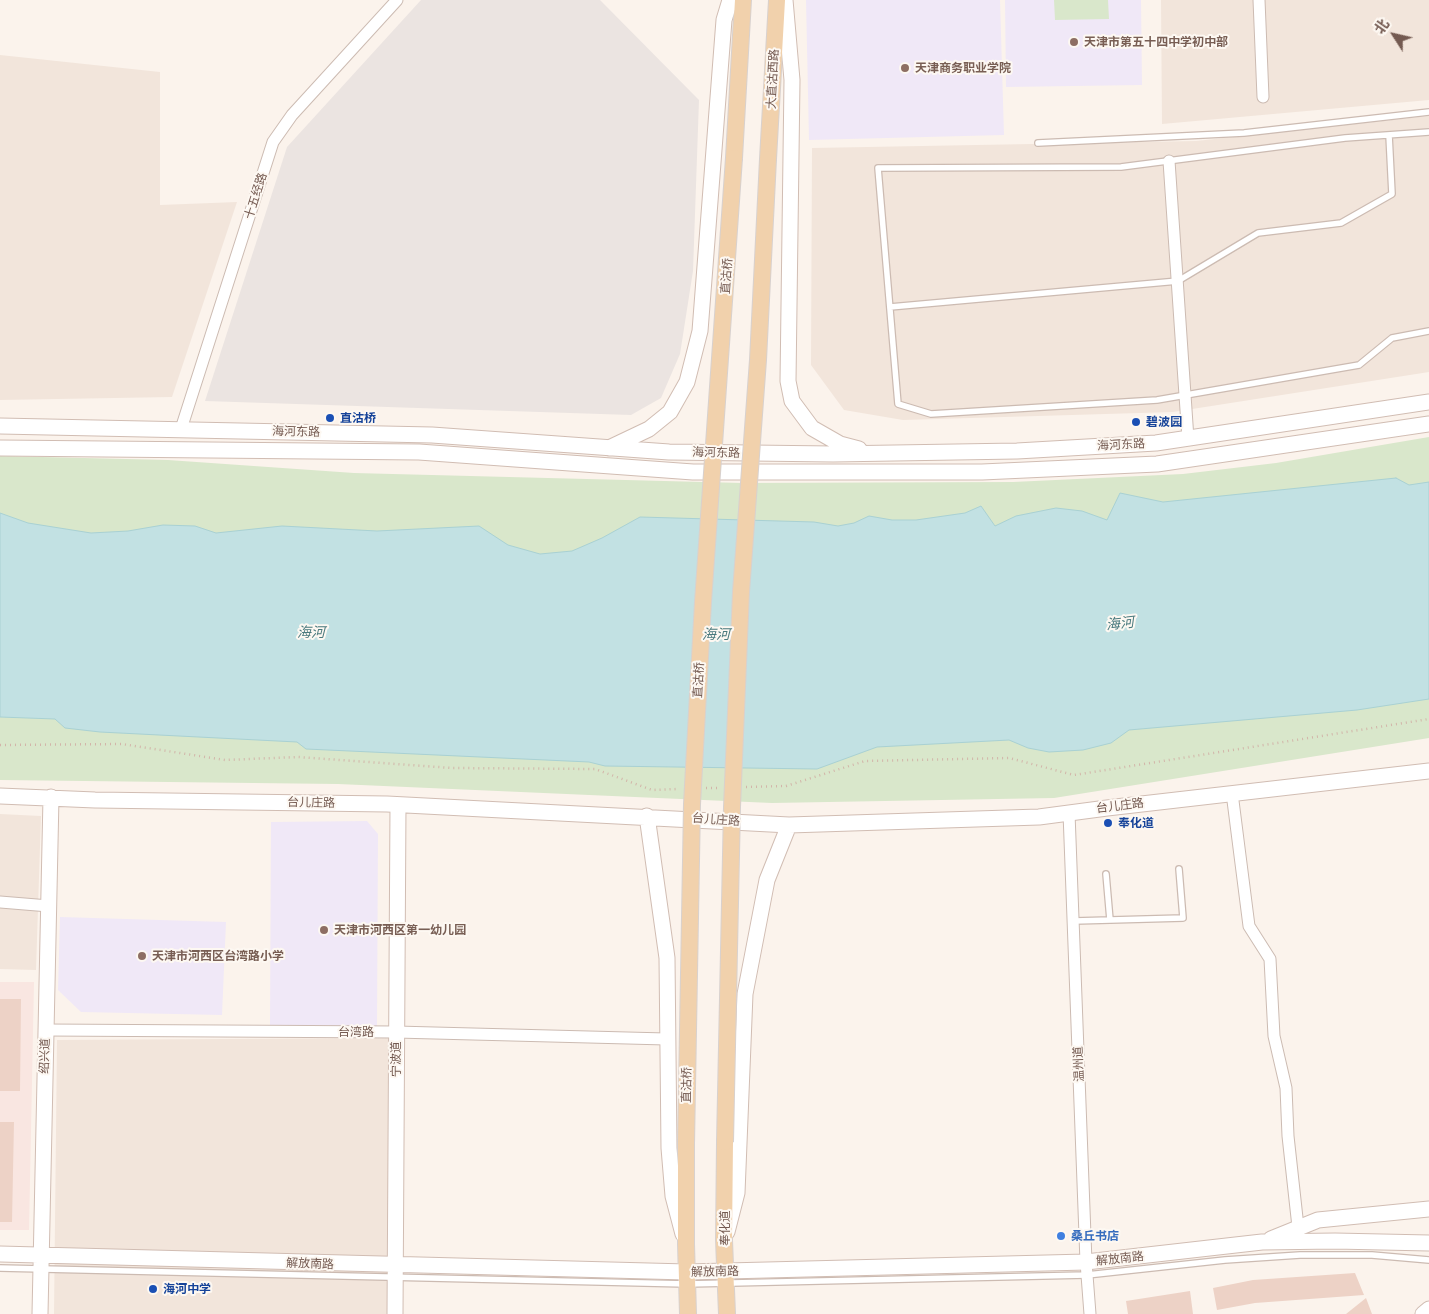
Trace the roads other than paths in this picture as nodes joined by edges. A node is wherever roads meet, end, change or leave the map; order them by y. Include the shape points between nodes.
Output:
1 (397, 0) edge
2 (730, 0) edge
3 (743, 0) edge
4 (777, 0) edge
5 (785, 0) edge
6 (1259, 0) edge
7 (1263, 97) dead end
8 (1429, 112) edge
9 (1429, 132) edge
10 (1388, 135) junction
11 (1038, 143) dead end
12 (1169, 161) junction
13 (1178, 281) junction
14 (890, 307) junction
15 (1429, 331) edge
16 (1187, 395) junction
17 (1429, 402) edge
18 (1429, 424) edge
19 (0, 426) edge
20 (181, 429) junction
21 (1188, 439) junction
22 (0, 448) edge
23 (610, 448) junction
24 (877, 453) junction
25 (1429, 771) edge
26 (1232, 793) junction
27 (0, 796) edge
28 (51, 797) junction
29 (398, 805) junction
30 (1069, 813) junction
31 (646, 816) junction
32 (789, 825) junction
33 (1179, 869) dead end
34 (1106, 874) dead end
35 (0, 902) edge
36 (49, 906) junction
37 (1110, 920) junction
38 (1074, 921) junction
39 (46, 1030) junction
40 (396, 1032) junction
41 (666, 1039) junction
42 (725, 1142) joint
43 (1429, 1209) edge
44 (1298, 1227) junction
45 (724, 1240) junction
46 (1262, 1242) junction
47 (1429, 1243) edge
48 (686, 1244) junction
49 (0, 1254) edge
50 (1429, 1260) edge
51 (40, 1263) junction
52 (0, 1268) edge
53 (1087, 1269) junction
54 (395, 1272) junction
55 (687, 1278) junction
56 (726, 1278) junction
57 (1429, 1309) edge
58 (40, 1314) edge
59 (395, 1314) edge
60 (688, 1314) edge
61 (727, 1314) edge
62 (1090, 1314) edge
63 (1423, 1314) edge

1 - 20 street, 十五经路 via 292,115 273,142
2 - 23 main road via 723,29 700,331 687,382 670,412 648,429
3 - 48 main road, 直沽桥, bridge via 692,804
4 - 42 main road, 大直沽西路, bridge via 758,360 740,592
5 - 24 main road via 792,80 788,381 792,401 812,428 840,444
6 - 7 street
8 - 11 lane via 1244,133
9 - 10 lane
10 - 12 lane
10 - 13 lane via 1392,194 1341,223 1258,233
12 - 13 street
12 - 14 lane via 1121,167 878,168
13 - 14 lane
13 - 16 street
14 - 16 lane via 898,404 931,414 1157,400
15 - 16 lane via 1392,338 1359,365
16 - 21 street
17 - 21 main road, 海河东路
18 - 22 main road, 海河东路 via 1157,464 982,472 693,472 418,452
19 - 20 main road, 海河东路
20 - 23 main road, 海河东路 via 432,435
21 - 24 main road, 海河东路 via 1017,451
23 - 24 main road, 海河东路 via 669,452
25 - 26 main road, 台儿庄路
26 - 30 main road, 台儿庄路
26 - 44 street via 1249,926 1270,959 1274,1036 1286,1088
27 - 28 main road, 台儿庄路
28 - 29 main road, 台儿庄路
28 - 36 main road, 绍兴道
29 - 31 main road, 台儿庄路
29 - 40 main road, 宁波道
30 - 32 main road, 台儿庄路 via 1039,818
30 - 38 street, 温州道
31 - 32 main road, 台儿庄路
31 - 41 main road via 667,958
32 - 45 main road via 767,880 745,994 738,1193
33 - 37 lane via 1183,918
34 - 37 lane
35 - 36 street
36 - 39 main road, 绍兴道
37 - 38 lane
38 - 53 street, 温州道
39 - 40 street, 台湾路
39 - 51 main road, 绍兴道
40 - 41 street, 台湾路
40 - 54 main road, 宁波道
41 - 48 main road via 673,1196
42 - 45 main road, 奉化道
43 - 44 main road via 1335,1218
44 - 46 main road
45 - 56 main road, 奉化道
46 - 47 main road, 解放南路
46 - 53 main road, 解放南路
48 - 55 main road
49 - 51 main road, 解放南路
50 - 53 lane, 解放南路 via 1372,1255 1264,1256
51 - 52 lane, 解放南路
51 - 54 main road, 解放南路
51 - 58 main road, 绍兴道
53 - 56 main road, 解放南路
53 - 62 street, 温州道
54 - 55 main road, 解放南路
54 - 59 main road, 宁波道
55 - 56 main road, 解放南路
55 - 60 main road
56 - 61 main road, 奉化道
57 - 63 main road

